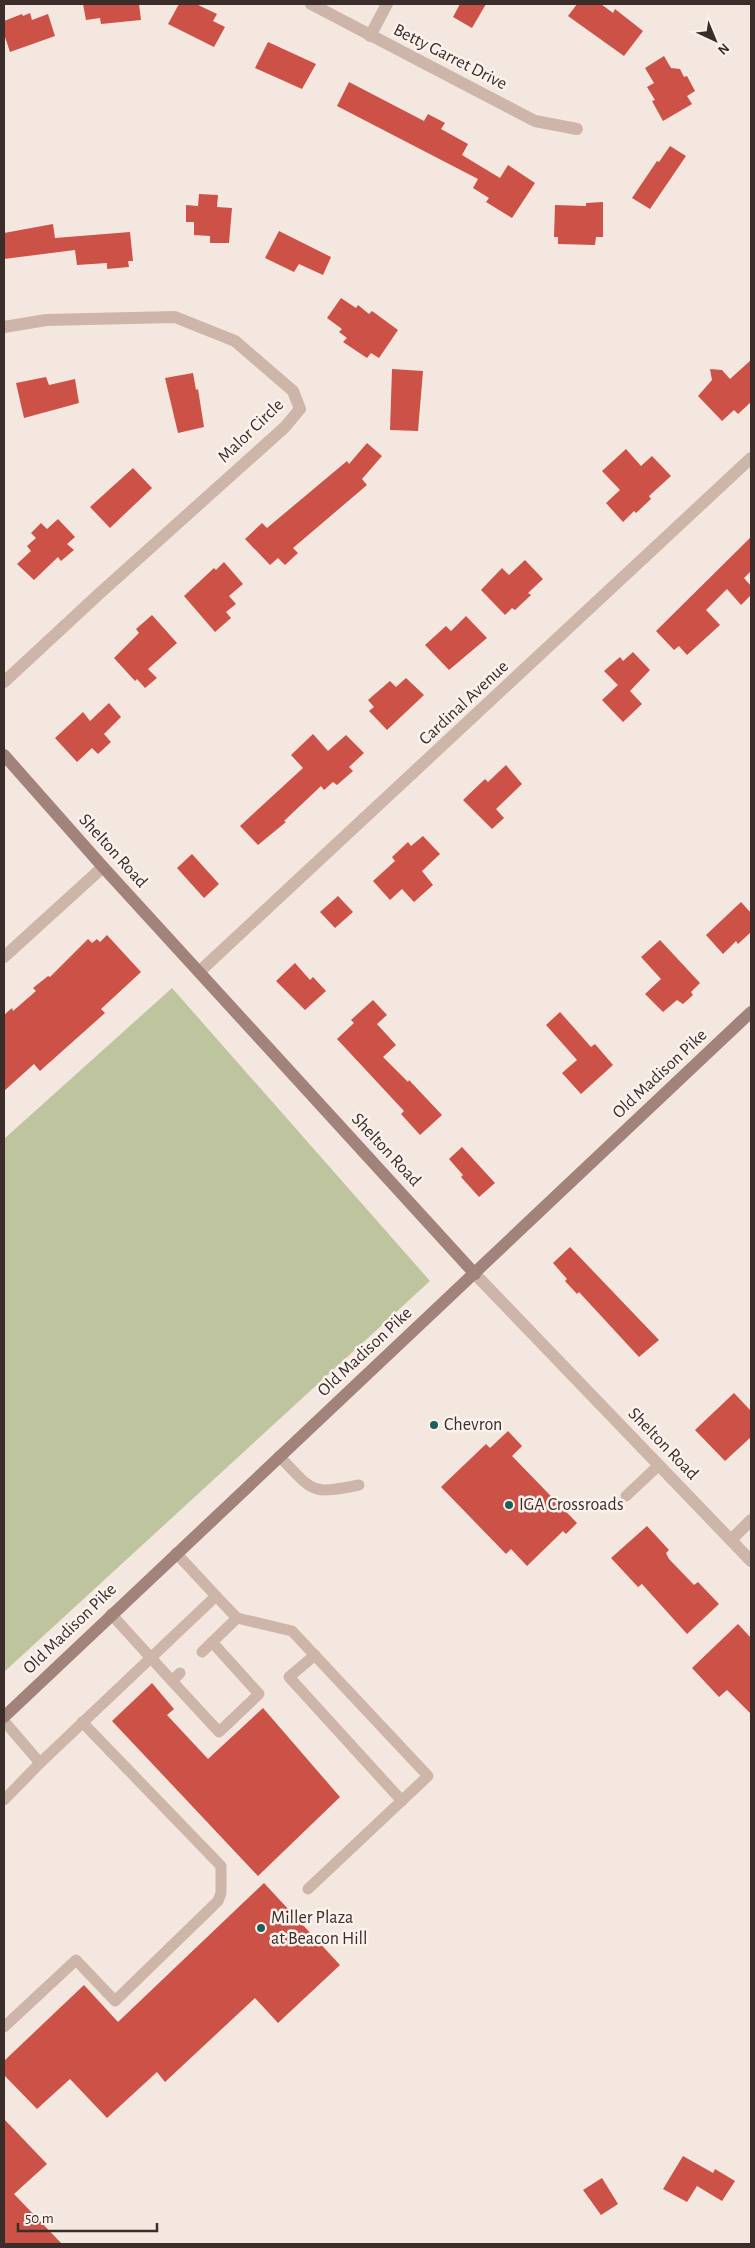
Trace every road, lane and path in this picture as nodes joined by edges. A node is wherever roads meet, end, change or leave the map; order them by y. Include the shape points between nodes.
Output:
1 (311, 4) edge
2 (387, 4) edge
3 (370, 36) junction
4 (577, 129) dead end
5 (4, 327) edge
6 (751, 458) edge
7 (4, 682) edge
8 (4, 755) edge
9 (103, 867) junction
10 (4, 957) edge
11 (199, 972) junction
12 (751, 1014) edge
13 (475, 1274) junction
14 (280, 1456) junction
15 (659, 1465) junction
16 (359, 1485) dead end
17 (626, 1496) dead end
18 (751, 1520) edge
19 (731, 1540) junction
20 (176, 1553) junction
21 (751, 1561) edge
22 (216, 1596) junction
23 (111, 1614) junction
24 (237, 1618) junction
25 (212, 1642) junction
26 (202, 1652) dead end
27 (315, 1655) junction
28 (150, 1657) junction
29 (4, 1719) edge
30 (82, 1722) junction
31 (40, 1763) junction
32 (4, 1800) edge
33 (402, 1801) junction
34 (308, 1889) dead end
35 (4, 2028) edge

1 - 3 street, Betty Garret Drive
2 - 3 street
3 - 4 street, Betty Garret Drive via 535,121
5 - 7 street, Malor Circle via 46,320 175,317 235,341 294,391 300,409 286,427
6 - 11 street, Cardinal Avenue
8 - 9 main road, Shelton Road
9 - 10 street
9 - 11 main road, Shelton Road
11 - 13 main road, Shelton Road
12 - 13 main road, Old Madison Pike
13 - 14 main road, Old Madison Pike
13 - 15 street, Shelton Road
14 - 16 lane via 315,1490 326,1492
14 - 20 main road, Old Madison Pike
15 - 17 lane
15 - 19 street, Shelton Road
18 - 19 street
19 - 21 street, Shelton Road
20 - 22 lane
20 - 23 main road, Old Madison Pike
22 - 24 lane
22 - 28 lane
23 - 28 lane
23 - 29 main road, Old Madison Pike
24 - 25 lane
24 - 27 lane via 292,1631
25 - 26 lane
25 - 28 lane via 259,1694 218,1732 176,1677
27 - 33 lane via 428,1776
27 - 33 lane via 289,1677
28 - 30 lane
29 - 31 lane
30 - 31 lane
30 - 35 lane via 221,1866 222,1893 218,1901 115,2001 76,1960
31 - 32 lane
33 - 34 lane

